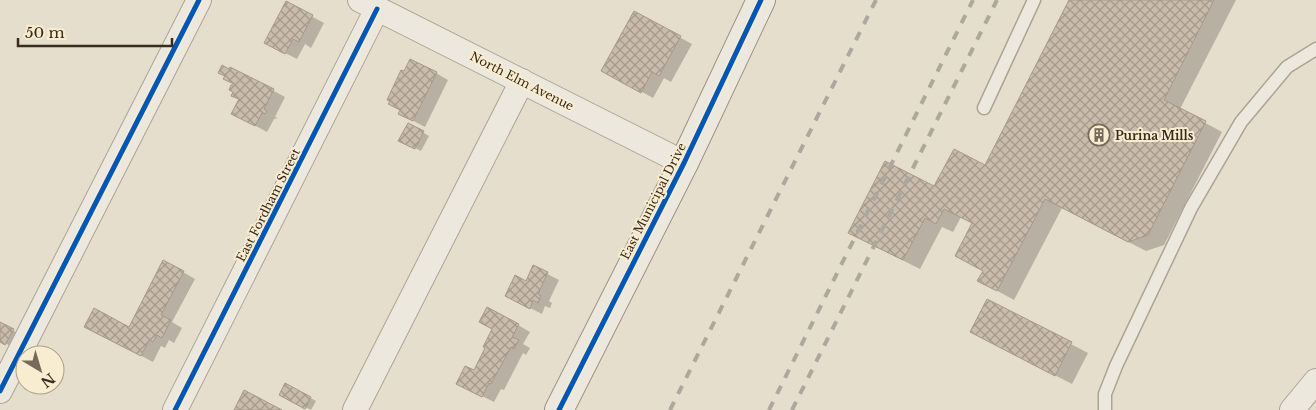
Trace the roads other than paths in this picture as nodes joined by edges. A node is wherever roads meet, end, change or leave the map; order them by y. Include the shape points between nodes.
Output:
1 (199, 0) edge
2 (761, 0) edge
3 (1034, 0) edge
4 (369, 4) edge
5 (1316, 49) edge
6 (522, 81) junction
7 (984, 108) dead end
8 (684, 163) junction
9 (1316, 381) edge
10 (0, 391) edge
11 (175, 410) edge
12 (355, 410) edge
13 (559, 410) edge
14 (1105, 410) edge
15 (1292, 410) edge

1 - 10 street
2 - 8 street, East Municipal Drive
3 - 7 lane
4 - 6 street, North Elm Avenue
4 - 11 street, East Fordham Street
5 - 14 lane via 1287,67 1236,131 1191,208 1116,366 1105,394
6 - 8 street, North Elm Avenue
6 - 12 street
8 - 13 street, East Municipal Drive
9 - 15 street

